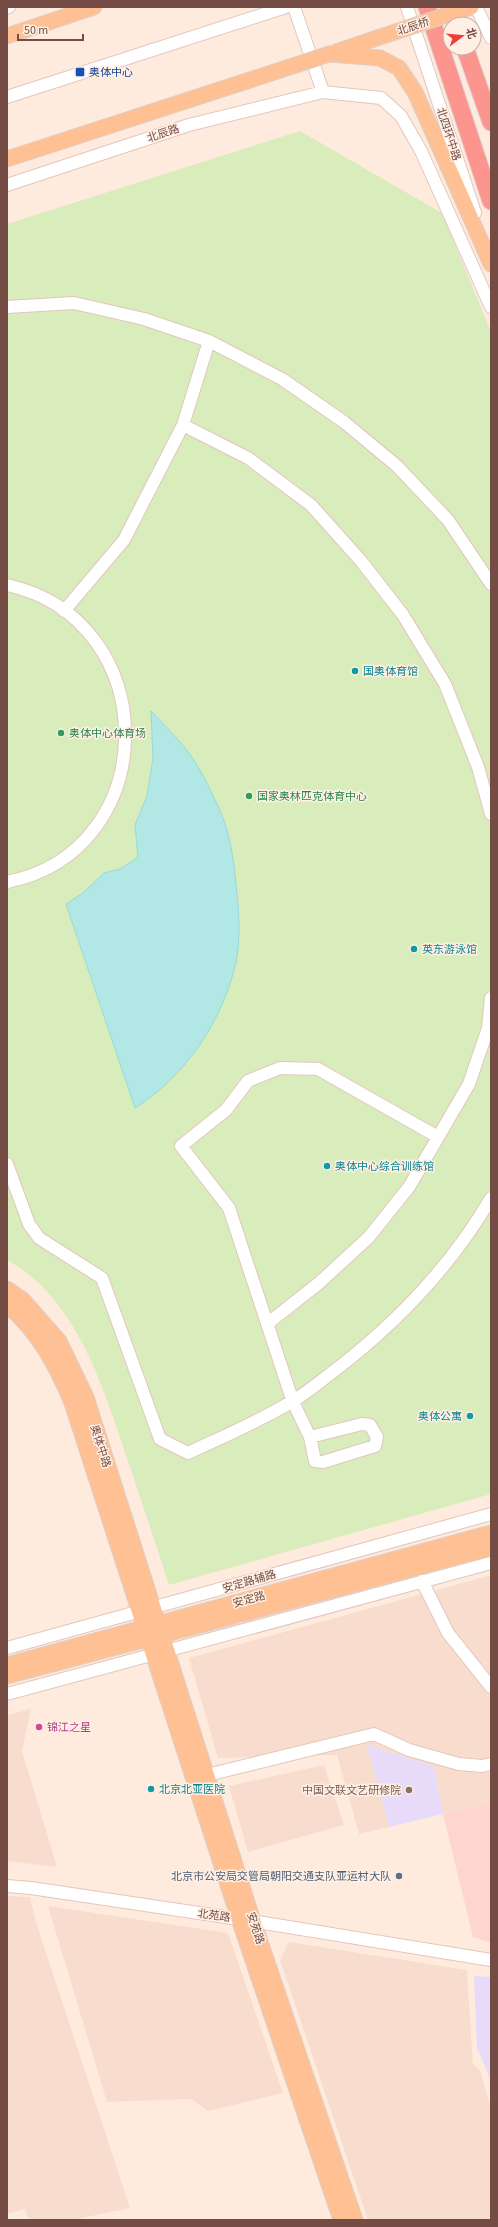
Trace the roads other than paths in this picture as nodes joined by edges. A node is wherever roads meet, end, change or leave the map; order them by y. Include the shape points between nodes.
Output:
1 (94, 7) edge
2 (286, 7) edge
3 (294, 7) edge
4 (407, 7) edge
5 (427, 7) edge
6 (471, 7) edge
7 (476, 7) edge
8 (7, 36) edge
9 (491, 38) edge
10 (329, 54) junction
11 (468, 56) edge
12 (323, 92) junction
13 (7, 97) edge
14 (491, 122) edge
15 (7, 159) edge
16 (7, 185) edge
17 (491, 201) edge
18 (491, 263) edge
19 (7, 306) edge
20 (491, 307) edge
21 (209, 341) junction
22 (183, 425) junction
23 (491, 584) edge
24 (7, 585) edge
25 (64, 611) junction
26 (491, 814) edge
27 (7, 882) edge
28 (491, 998) edge
29 (438, 1137) junction
30 (7, 1164) edge
31 (491, 1198) edge
32 (7, 1288) edge
33 (7, 1304) edge
34 (267, 1324) junction
35 (293, 1402) junction
36 (310, 1437) junction
37 (491, 1514) edge
38 (491, 1533) edge
39 (491, 1548) edge
40 (491, 1563) edge
41 (422, 1581) junction
42 (154, 1608) junction
43 (139, 1612) junction
44 (153, 1631) junction
45 (7, 1648) edge
46 (160, 1652) junction
47 (7, 1665) edge
48 (29, 1670) junction
49 (7, 1676) edge
50 (63, 1679) junction
51 (491, 1687) edge
52 (7, 1694) edge
53 (491, 1764) edge
54 (207, 1775) junction
55 (7, 1886) edge
56 (246, 1920) junction
57 (491, 1960) edge
58 (341, 2220) edge
59 (355, 2220) edge

1 - 8 main road
2 - 13 street
3 - 12 street
4 - 18 street, 北四环中路
5 - 17 highway, 北四环中路
6 - 10 main road, 北辰桥, bridge
7 - 9 street
10 - 15 main road, 北辰桥, bridge
10 - 18 main road via 380,58 399,68 415,92
11 - 14 highway
12 - 16 street, 北辰路 via 189,125
12 - 20 street, 北辰路 via 381,98 401,116 421,151
19 - 21 street via 74,303 144,319
21 - 22 street
21 - 23 street via 282,379 344,422 397,466 448,520
22 - 25 street via 124,540
22 - 26 street via 248,458 311,505 361,561 394,603 445,684 478,767
24 - 25 street via 33,593
25 - 27 street via 92,637 106,658 117,682 125,719 126,745 122,770 114,794 102,816 77,846 46,868
28 - 29 street via 488,1028 469,1084
29 - 34 street via 409,1188 369,1238 319,1283
29 - 34 street via 318,1069 280,1068 248,1081 226,1110 182,1146 229,1208
30 - 35 street via 29,1224 39,1238 102,1278 160,1439 188,1453
31 - 35 street via 478,1221 442,1270 401,1315 359,1352
32 - 42 main road, 奥体中路 via 23,1300 59,1341 86,1397
33 - 43 main road, 奥体中路 via 40,1339 63,1380
34 - 35 street
35 - 36 street
36 - 36 street via 315,1461 323,1462 376,1446 377,1437 370,1425 362,1424
37 - 42 street, 安定路辅路
38 - 44 main road, 安定路
39 - 44 main road, 安定路
40 - 41 street
41 - 46 street
41 - 51 street via 448,1633
42 - 43 street, 安定路辅路
42 - 44 main road, 奥体中路
43 - 44 main road, 奥体中路
43 - 45 street, 安定路辅路
44 - 46 main road, 安苑路
44 - 47 main road, 安定路
44 - 48 main road, 安定路
46 - 50 street
46 - 54 main road, 安苑路
46 - 56 main road, 安苑路
48 - 49 main road, 安定路
48 - 50 street
50 - 52 street
53 - 54 street via 459,1764 409,1750 374,1734
54 - 56 main road, 安苑路
55 - 56 street, 北苑路
56 - 57 street, 北苑路
56 - 58 main road, 安苑路
56 - 59 main road, 安苑路

